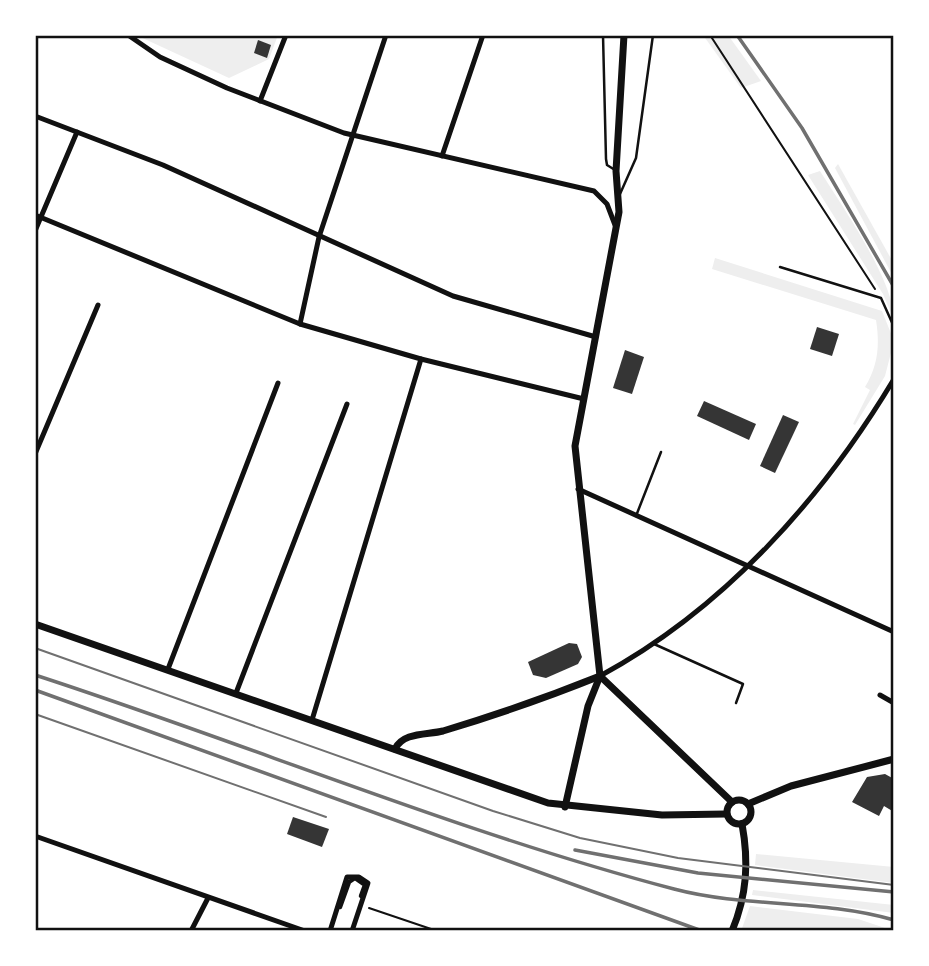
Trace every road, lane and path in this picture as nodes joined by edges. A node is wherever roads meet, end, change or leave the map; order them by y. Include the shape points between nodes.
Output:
1 (128, 35) edge
2 (286, 35) edge
3 (386, 35) edge
4 (483, 35) edge
5 (603, 35) edge
6 (624, 35) edge
7 (653, 35) edge
8 (710, 35) edge
9 (261, 102) junction
10 (35, 116) edge
11 (77, 132) junction
12 (351, 135) junction
13 (442, 156) junction
14 (616, 171) junction
15 (618, 197) junction
16 (38, 216) edge
17 (616, 227) junction
18 (35, 231) edge
19 (319, 237) junction
20 (780, 267) dead end
21 (881, 298) junction
22 (98, 305) dead end
23 (300, 324) junction
24 (894, 327) edge
25 (596, 337) junction
26 (421, 359) junction
27 (894, 379) edge
28 (278, 383) dead end
29 (584, 399) junction
30 (347, 404) dead end
31 (661, 452) dead end
32 (35, 454) edge
33 (578, 489) junction
34 (636, 516) junction
35 (746, 566) junction
36 (35, 624) edge
37 (894, 632) edge
38 (654, 644) junction
39 (168, 669) junction
40 (600, 676) junction
41 (236, 693) junction
42 (880, 695) dead end
43 (736, 703) dead end
44 (894, 703) edge
45 (313, 720) junction
46 (395, 749) junction
47 (894, 759) edge
48 (732, 802) junction
49 (748, 804) junction
50 (565, 807) junction
51 (726, 814) junction
52 (742, 824) junction
53 (35, 836) edge
54 (208, 898) junction
55 (360, 905) junction
56 (191, 931) edge
57 (305, 931) edge
58 (331, 931) edge
59 (351, 931) edge
60 (438, 931) edge
61 (732, 931) edge

1 - 9 street via 160,57
2 - 9 street
3 - 12 street
4 - 13 street
5 - 14 lane via 606,159
6 - 14 street
7 - 15 lane via 636,158
8 - 21 path
9 - 12 street
10 - 11 street
11 - 16 street
11 - 19 street via 163,164
12 - 13 street
12 - 19 street
13 - 17 street via 594,191 612,211
14 - 15 street
15 - 17 street
16 - 18 street
16 - 23 street
17 - 25 street
19 - 23 street
19 - 25 street via 453,296
20 - 21 lane
21 - 24 lane
22 - 32 street
23 - 26 street
25 - 29 street
26 - 29 street
26 - 45 street
27 - 35 street via 861,434 793,518
28 - 39 street
29 - 33 street via 575,446
30 - 41 street
31 - 34 lane
33 - 34 street
33 - 40 street
34 - 35 street
35 - 37 street
35 - 38 street via 694,615
36 - 39 street
38 - 40 street
38 - 43 lane via 743,684
39 - 41 street
40 - 46 street via 518,709 405,738
40 - 48 street
40 - 50 street via 588,706
41 - 45 street
42 - 44 street
45 - 46 street
46 - 50 street
47 - 49 street via 792,786
48 - 49 street
48 - 51 street
49 - 52 street via 751,816
50 - 51 street via 662,815
51 - 52 street via 734,824
52 - 61 street via 748,856 744,895
53 - 54 street
54 - 56 street
54 - 57 street
55 - 58 street via 368,883 347,877
55 - 59 street
55 - 60 path
58 - 59 street via 349,881 355,878 365,884

